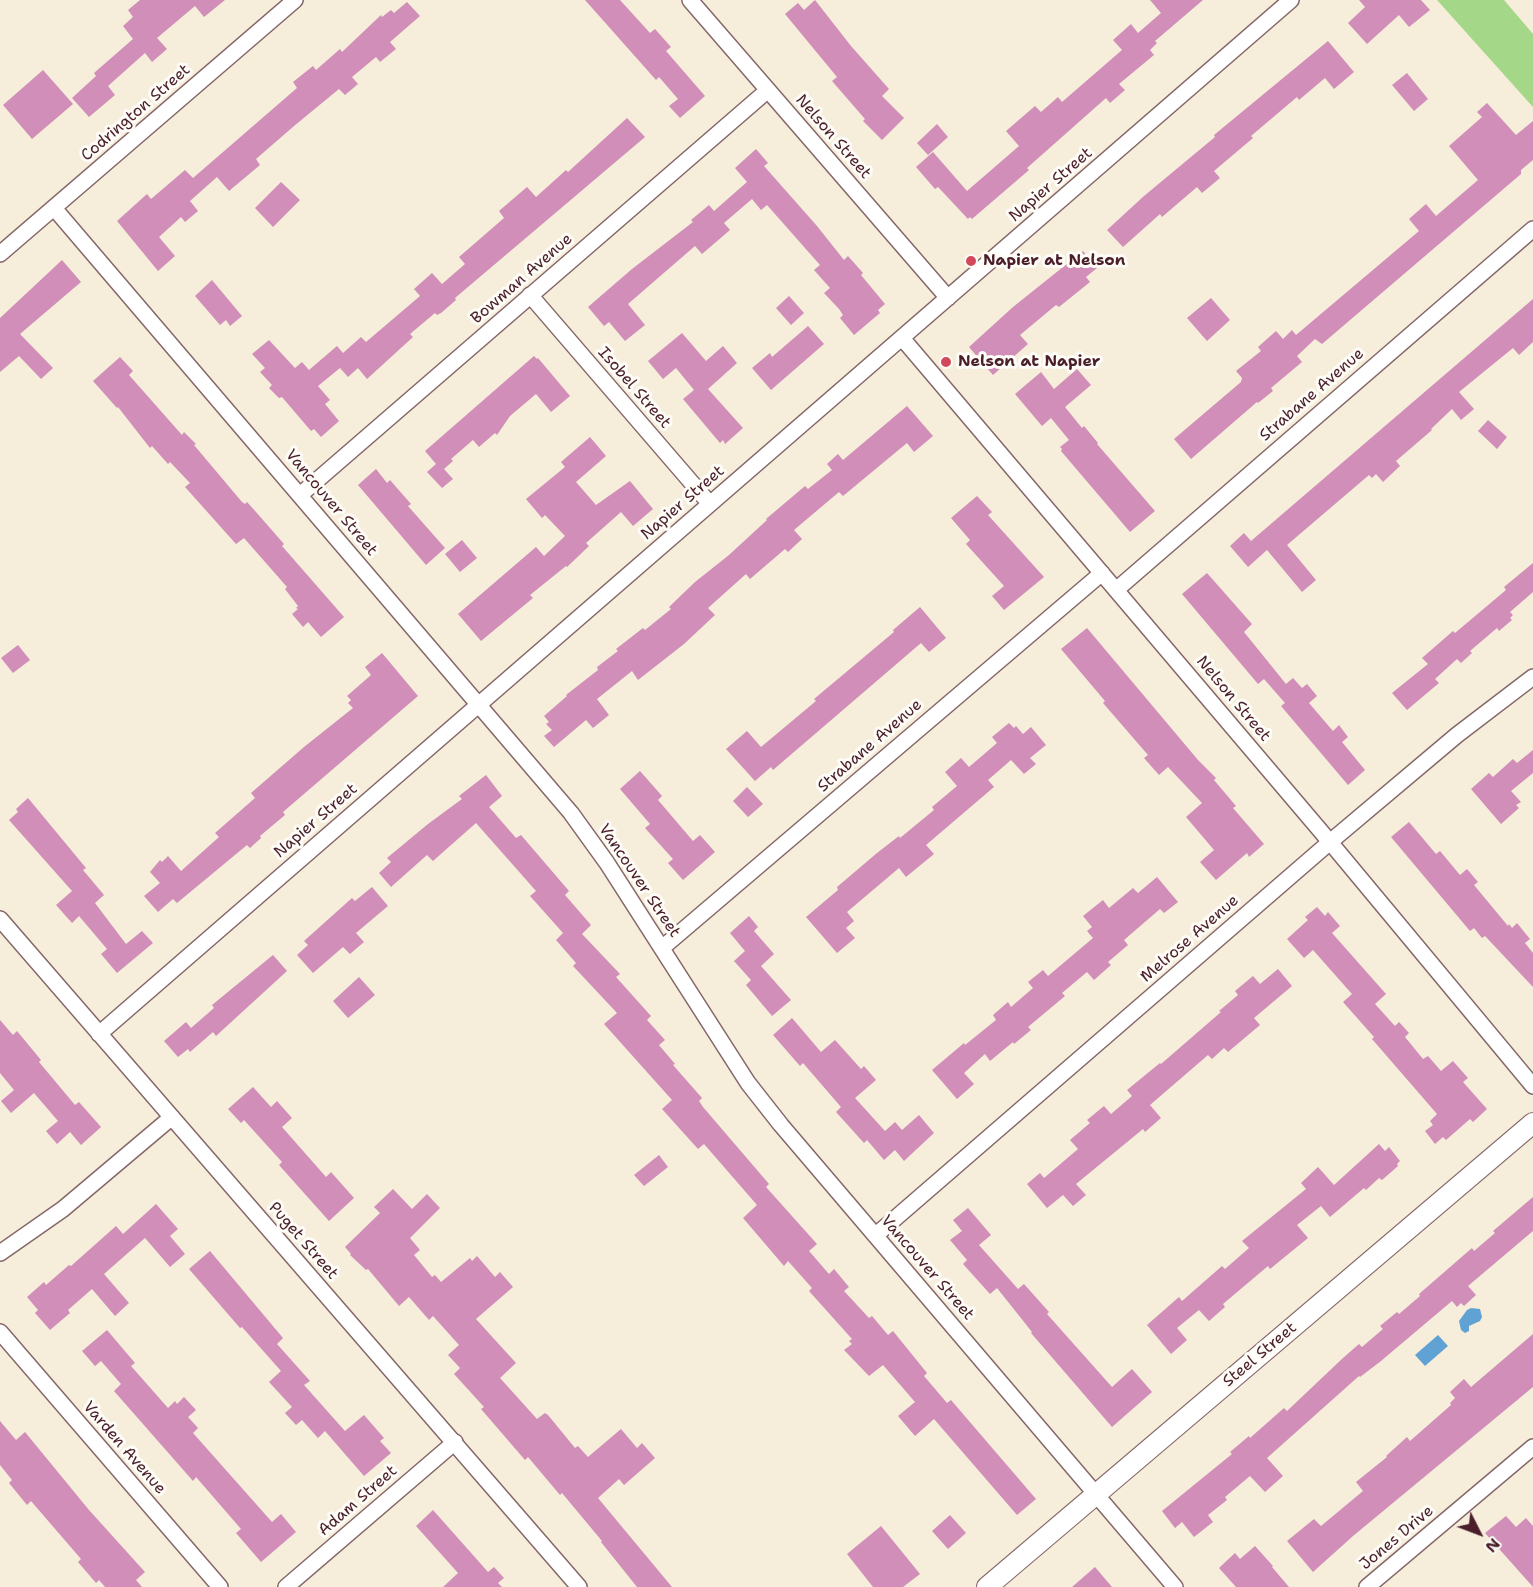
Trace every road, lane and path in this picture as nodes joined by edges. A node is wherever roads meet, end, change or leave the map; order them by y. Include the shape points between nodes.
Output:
1 (295, 0) edge
2 (690, 0) edge
3 (1291, 0) edge
4 (768, 90) junction
5 (54, 208) junction
6 (1533, 229) edge
7 (0, 254) edge
8 (530, 295) junction
9 (948, 298) junction
10 (902, 338) junction
11 (300, 495) junction
12 (710, 504) junction
13 (1102, 573) junction
14 (1116, 590) junction
15 (1533, 677) edge
16 (478, 704) junction
17 (1330, 842) junction
18 (0, 919) edge
19 (662, 948) junction
20 (99, 1034) junction
21 (1533, 1086) edge
22 (172, 1117) junction
23 (1533, 1123) edge
24 (876, 1235) junction
25 (0, 1253) edge
26 (0, 1332) edge
27 (455, 1442) junction
28 (1532, 1450) edge
29 (1097, 1494) junction
30 (220, 1587) edge
31 (286, 1587) edge
32 (579, 1587) edge
33 (987, 1587) edge
34 (1176, 1587) edge
35 (1367, 1587) edge

1 - 5 street, Codrington Street
2 - 4 street, Nelson Street
3 - 9 street, Napier Street
4 - 8 street, Bowman Avenue
4 - 9 street, Nelson Street
5 - 7 street, Codrington Street
5 - 11 street, Vancouver Street
6 - 14 street, Strabane Avenue
8 - 11 street, Bowman Avenue
8 - 12 street, Isobel Street
9 - 10 street, Napier Street
10 - 12 street, Napier Street
10 - 13 street, Nelson Street
11 - 16 street, Vancouver Street
12 - 16 street, Napier Street
13 - 14 street, Nelson Street
13 - 19 street, Strabane Avenue
14 - 17 street, Nelson Street
15 - 17 street, Melrose Avenue
16 - 19 street, Vancouver Street via 572,813
16 - 20 street, Napier Street
17 - 21 street, Nelson Street
17 - 24 street, Melrose Avenue
18 - 20 street, Puget Street
19 - 24 street, Vancouver Street via 748,1083
20 - 22 street, Puget Street
22 - 25 street via 63,1209
22 - 27 street, Puget Street
23 - 29 street, Steel Street
24 - 29 street, Vancouver Street
26 - 30 street, Varden Avenue
27 - 31 street, Adam Street
27 - 32 street, Puget Street
28 - 35 street, Jones Drive
29 - 33 street, Steel Street
29 - 34 street, Vancouver Street

